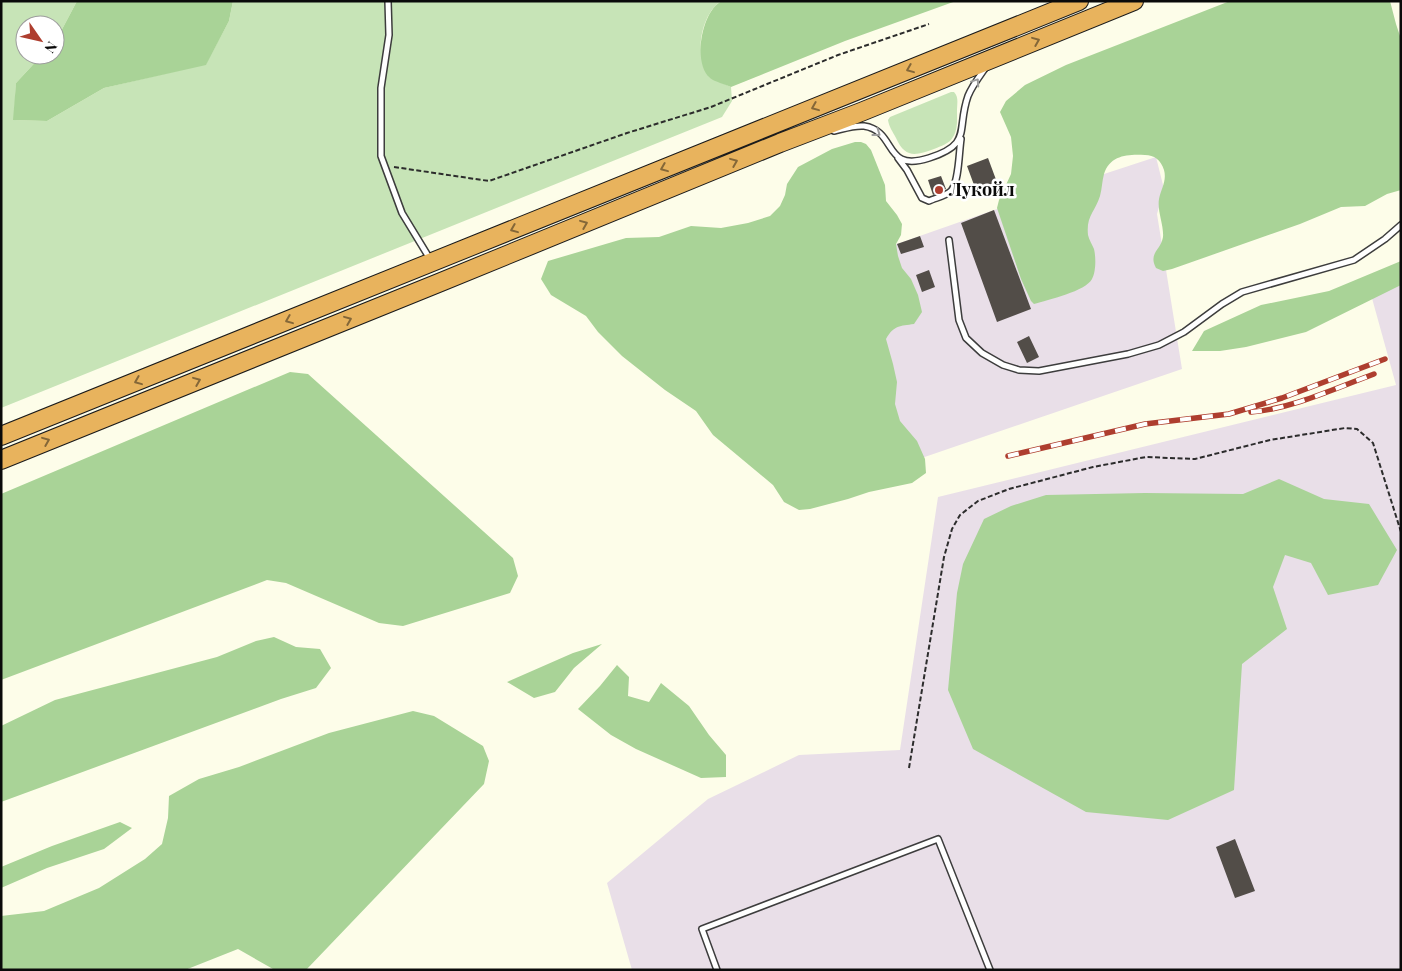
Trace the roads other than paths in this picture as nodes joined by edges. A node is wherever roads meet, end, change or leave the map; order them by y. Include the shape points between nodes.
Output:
1 (388, 1) edge
2 (1079, 1) edge
3 (1134, 1) edge
4 (992, 59) junction
5 (828, 132) dead end
6 (962, 133) junction
7 (819, 134) dead end
8 (780, 143) junction
9 (896, 156) junction
10 (1401, 225) edge
11 (949, 240) dead end
12 (432, 262) junction
13 (1, 436) edge
14 (1, 460) edge
15 (717, 970) edge
16 (990, 970) edge

1 - 12 lane via 389,35 381,88 381,156 402,212
2 -> 12 highway
4 -> 3 highway
6 -> 4 lane via 968,95
4 - 8 highway
5 -> 9 lane via 858,126 873,128
6 - 9 lane via 955,146 942,154 914,162
6 - 9 lane via 952,190 929,200 922,198
7 - 8 lane
14 -> 8 highway
10 - 11 lane via 1354,260 1242,292 1159,345 1039,371 1019,370 1003,364 982,353 966,338 959,320
12 -> 13 highway
15 - 16 lane via 702,930 938,839

